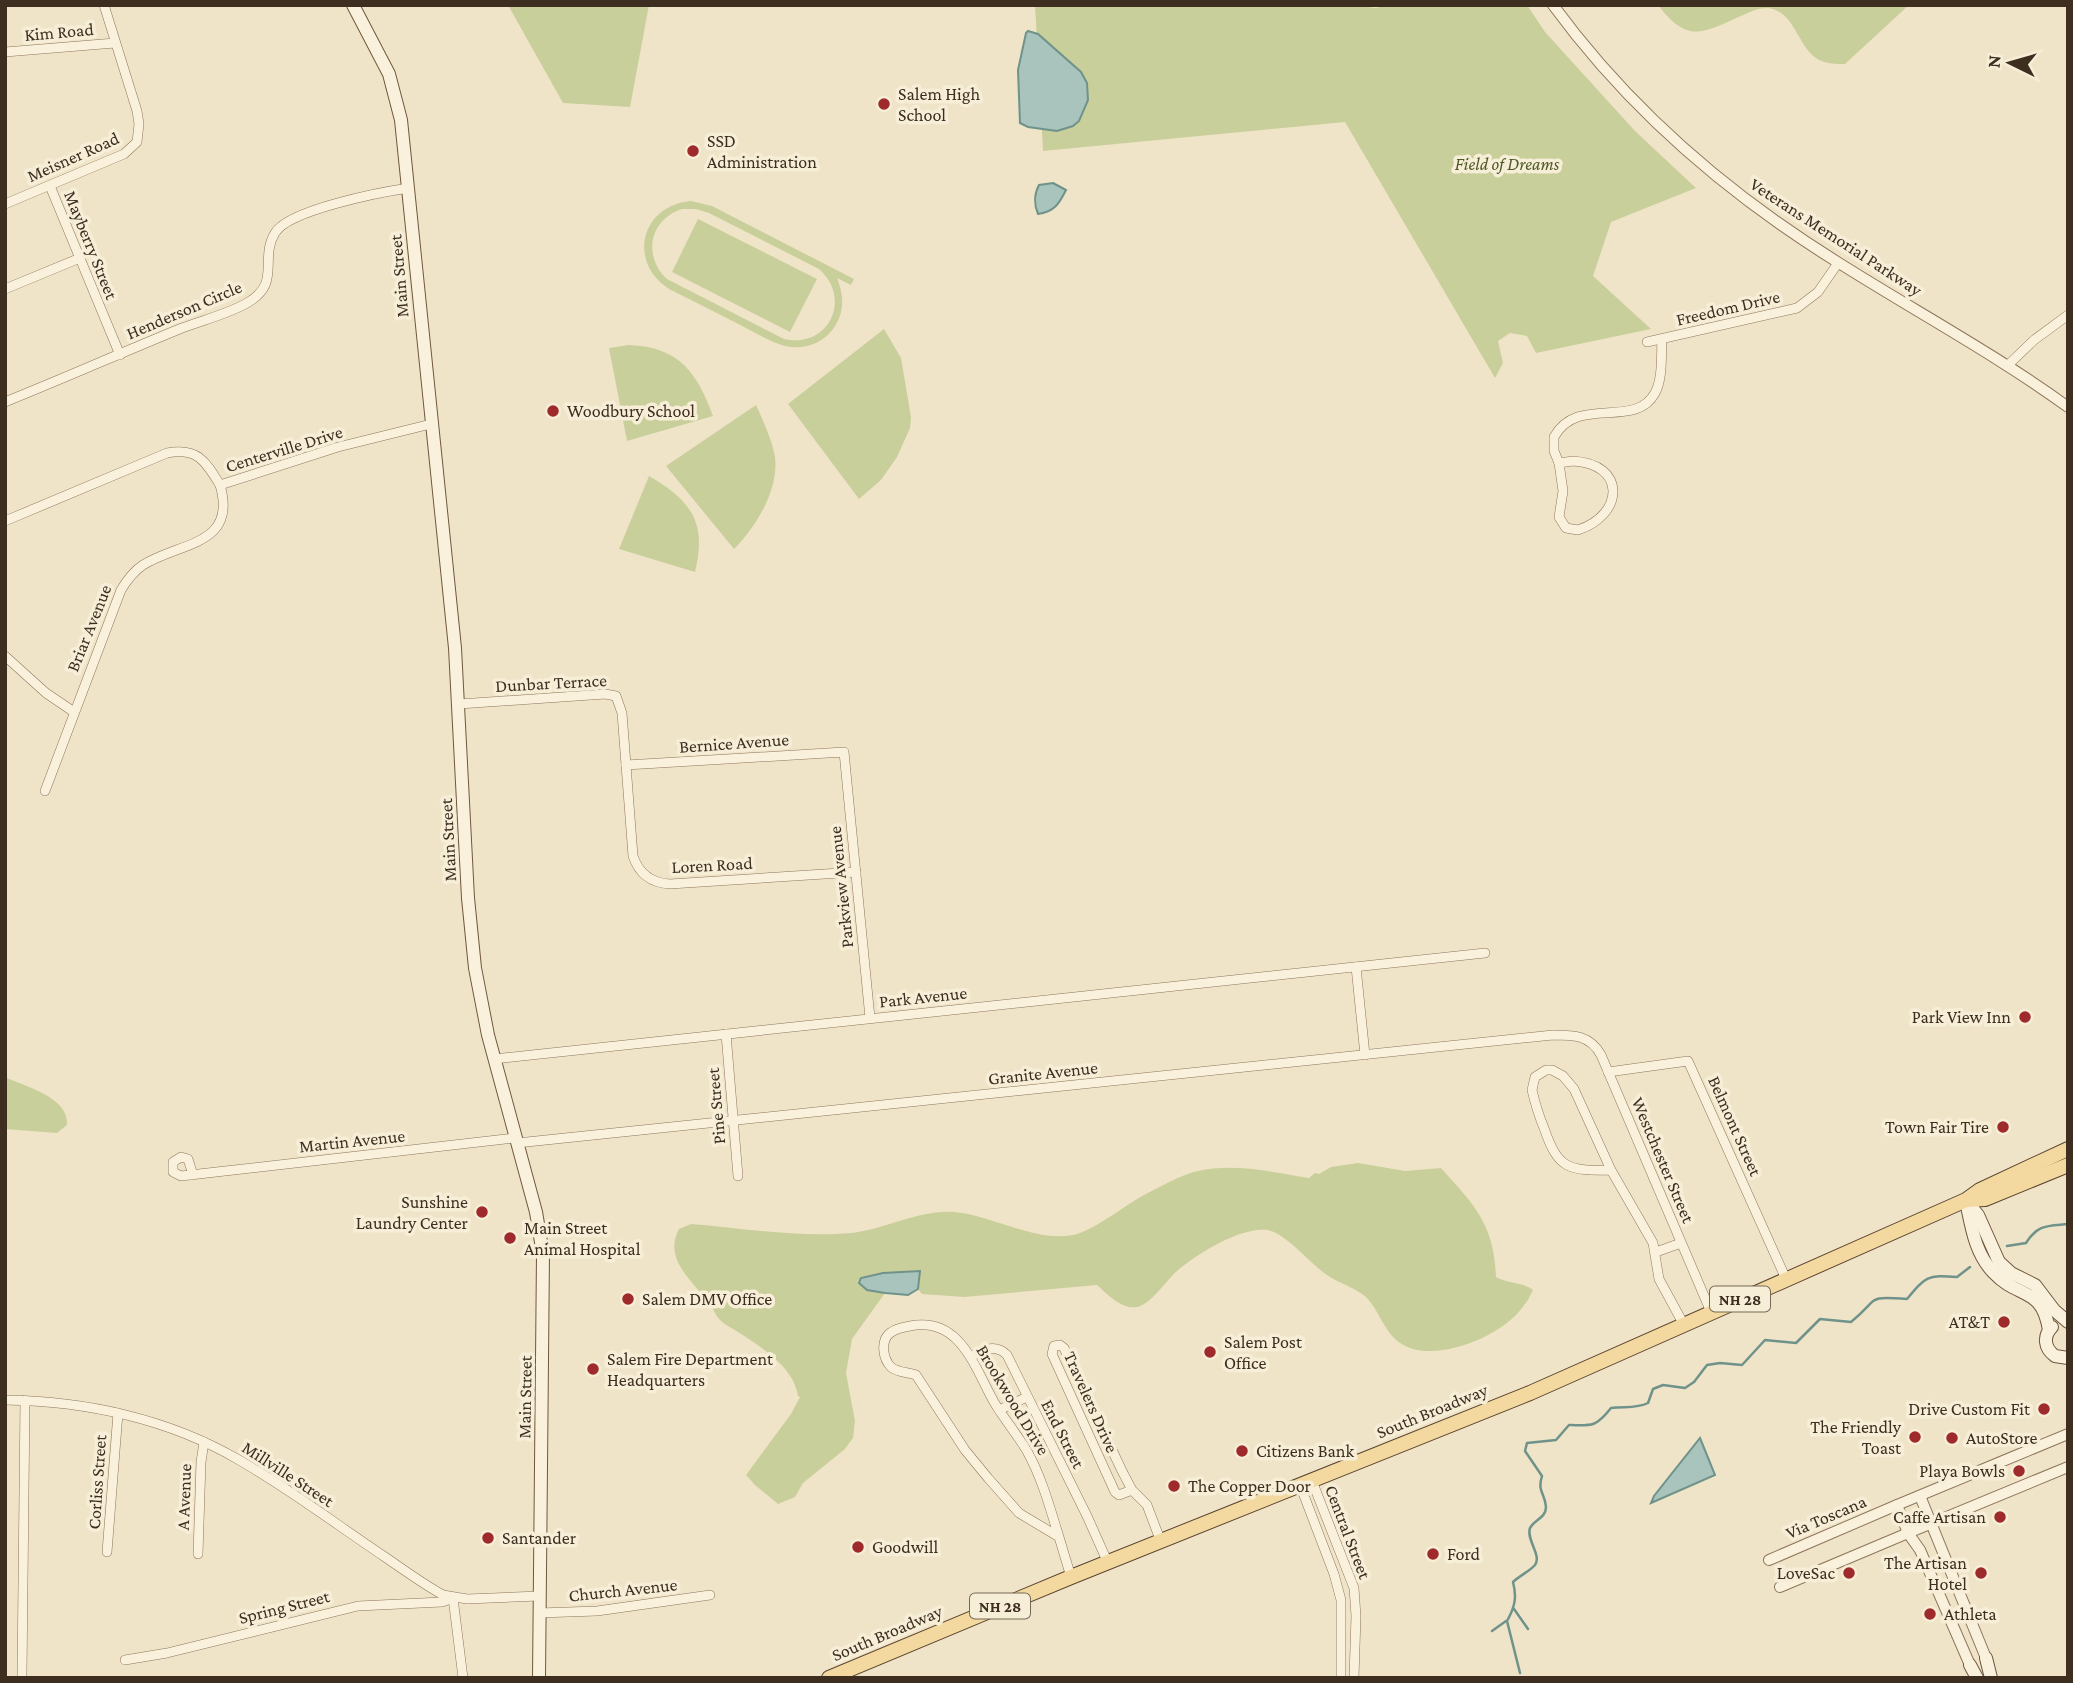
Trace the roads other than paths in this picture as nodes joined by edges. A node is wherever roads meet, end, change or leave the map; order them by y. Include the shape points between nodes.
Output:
1 (104, 5) edge
2 (353, 5) edge
3 (1553, 5) edge
4 (115, 43) junction
5 (5, 52) edge
6 (50, 186) junction
7 (409, 188) junction
8 (5, 204) edge
9 (80, 258) junction
10 (1838, 263) junction
11 (5, 289) edge
12 (2068, 315) edge
13 (1661, 339) junction
14 (1647, 342) dead end
15 (120, 355) junction
16 (2007, 366) junction
17 (5, 402) edge
18 (2068, 407) edge
19 (431, 424) junction
20 (1559, 463) junction
21 (220, 485) junction
22 (5, 521) edge
23 (5, 656) edge
24 (458, 704) junction
25 (74, 712) junction
26 (844, 752) joint
27 (626, 765) junction
28 (45, 791) dead end
29 (856, 872) junction
30 (1485, 953) dead end
31 (1356, 967) junction
32 (870, 1018) junction
33 (726, 1034) junction
34 (1572, 1035) joint
35 (1365, 1055) junction
36 (494, 1059) junction
37 (1608, 1072) junction
38 (733, 1121) junction
39 (516, 1141) junction
40 (2068, 1149) edge
41 (2068, 1165) edge
42 (1611, 1170) junction
43 (193, 1175) dead end
44 (738, 1176) dead end
45 (1966, 1200) junction
46 (1681, 1243) junction
47 (1656, 1252) junction
48 (1786, 1279) junction
49 (1711, 1312) junction
50 (2068, 1322) edge
51 (1684, 1325) junction
52 (2049, 1330) junction
53 (972, 1356) junction
54 (2065, 1360) edge
55 (1027, 1397) junction
56 (5, 1400) edge
57 (25, 1400) junction
58 (999, 1410) junction
59 (118, 1413) junction
60 (2068, 1433) edge
61 (204, 1442) junction
62 (2068, 1467) edge
63 (1306, 1483) junction
64 (1132, 1490) junction
65 (1920, 1496) junction
66 (1897, 1505) junction
67 (1931, 1524) junction
68 (1908, 1533) junction
69 (1059, 1537) junction
70 (1161, 1542) junction
71 (107, 1552) dead end
72 (198, 1554) dead end
73 (1769, 1560) dead end
74 (1108, 1563) junction
75 (1071, 1577) junction
76 (1780, 1587) dead end
77 (709, 1595) dead end
78 (539, 1596) junction
79 (453, 1598) junction
80 (539, 1613) junction
81 (1986, 1658) joint
82 (125, 1660) dead end
83 (1970, 1665) joint
84 (22, 1675) dead end
85 (463, 1678) edge
86 (539, 1678) edge
87 (829, 1678) edge
88 (1341, 1678) edge
89 (1354, 1678) edge
90 (1977, 1678) edge
91 (1991, 1678) edge

1 - 4 street, Meisner Road
2 - 7 main road, Main Street via 394,88
3 - 10 street, Veterans Memorial Parkway via 1671,138 1759,210
4 - 5 street, Kim Road
4 - 6 street, Meisner Road via 139,124 137,142 124,154
6 - 8 street, Meisner Road
6 - 9 street, Mayberry Street
7 - 15 street, Henderson Circle via 337,204 283,223 272,239 269,277 261,294
7 - 19 main road, Main Street
9 - 11 street
9 - 15 street, Mayberry Street
10 - 13 street, Freedom Drive via 1818,292 1797,307
10 - 16 street, Veterans Memorial Parkway
12 - 16 street
13 - 14 street, Freedom Drive
13 - 20 street via 1658,384 1651,398 1634,410 1590,413 1570,421 1554,437
15 - 17 street, Henderson Circle
16 - 18 street, Veterans Memorial Parkway
19 - 21 street, Centerville Drive via 338,447
19 - 24 main road, Main Street
20 - 20 street via 1562,523 1571,530 1583,529 1609,507 1614,485 1591,464
21 - 22 street, Centerville Drive via 198,456 176,452
21 - 25 street, Briar Avenue via 224,512 217,528 197,543 144,565 124,584
23 - 25 street
24 - 27 street, Dunbar Terrace via 614,695 622,708
24 - 36 main road, Main Street via 471,931
25 - 28 street, Briar Avenue
26 - 27 street, Bernice Avenue
26 - 29 street, Parkview Avenue
27 - 29 street, Loren Road via 633,856 652,880 670,884
29 - 32 street, Parkview Avenue
30 - 31 street, Park Avenue
31 - 32 street, Park Avenue
31 - 35 street
32 - 33 street, Park Avenue
33 - 36 street, Park Avenue
33 - 38 street, Pine Street
34 - 35 street, Granite Avenue
34 - 37 street, Westchester Street via 1597,1047
35 - 38 street, Granite Avenue
36 - 39 main road, Main Street
37 - 46 street, Westchester Street
37 - 48 street, Belmont Street via 1689,1061
38 - 39 street, Granite Avenue
38 - 44 street, Pine Street
39 - 43 street, Martin Avenue
39 - 78 main road, Main Street via 544,1257
40 - 45 main road, South Broadway / NH 28
41 - 45 main road, South Broadway / NH 28 via 1985,1199
42 - 42 street via 1575,1167 1552,1153 1532,1090 1539,1072 1552,1070 1569,1081
42 - 47 street
45 - 48 main road, South Broadway / NH 28
45 - 50 main road via 1978,1215 1999,1262 2035,1285
45 - 52 main road via 1974,1238 1987,1266 2039,1302
46 - 47 street
46 - 49 street, Westchester Street
47 - 51 street via 1656,1272
48 - 49 main road, South Broadway / NH 28
49 - 51 main road, South Broadway / NH 28
50 - 52 main road
51 - 63 main road, South Broadway / NH 28
52 - 54 main road via 2047,1347
53 - 55 street, End Street via 993,1348 1003,1351
53 - 58 street, Brookwood Drive
53 - 69 street, Brookwood Drive via 932,1325 896,1330 885,1341 888,1364 920,1380 995,1487 1026,1518
55 - 58 street
55 - 74 street, End Street
56 - 57 street, Millville Street
57 - 59 street, Millville Street
57 - 84 street
58 - 69 street, Brookwood Drive via 1034,1465
59 - 61 street, Millville Street
59 - 71 street, Corliss Street
60 - 65 street, Via Toscana
61 - 72 street, A Avenue
61 - 79 street, Millville Street via 243,1462 432,1590
62 - 67 street
63 - 70 main road, South Broadway / NH 28
63 - 88 street, Central Street via 1342,1600
63 - 89 street, Central Street via 1354,1588
64 - 64 street, Travelers Drive via 1064,1348 1054,1346 1052,1354 1115,1492
64 - 70 street, Travelers Drive via 1147,1506
65 - 66 street, Via Toscana
65 - 67 street
66 - 68 street
66 - 73 street, Via Toscana
67 - 68 street
67 - 81 street
68 - 76 street
68 - 83 street via 1920,1550
69 - 75 street, Brookwood Drive
70 - 74 main road, South Broadway / NH 28
74 - 75 main road, South Broadway / NH 28
75 - 87 main road, South Broadway / NH 28
77 - 80 street, Church Avenue via 597,1611
78 - 79 street, Millville Street
78 - 80 main road, Main Street
79 - 82 street, Spring Street via 358,1606
79 - 85 street
80 - 86 main road, Main Street
81 - 91 main road
83 - 90 main road

